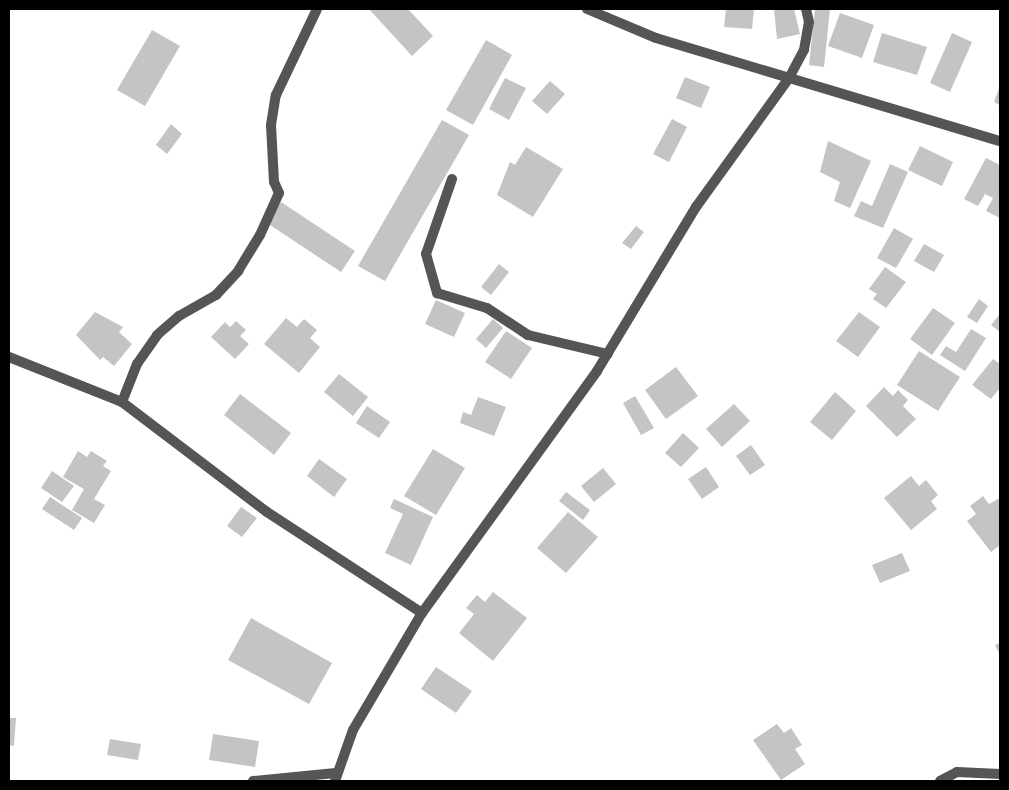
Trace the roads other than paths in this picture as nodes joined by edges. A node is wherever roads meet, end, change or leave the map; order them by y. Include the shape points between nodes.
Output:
1 (317, 9) edge
2 (587, 9) edge
3 (806, 9) edge
4 (789, 78) junction
5 (1000, 141) edge
6 (452, 179) dead end
7 (608, 354) junction
8 (9, 357) edge
9 (122, 402) junction
10 (422, 612) junction
11 (1000, 774) edge
12 (336, 777) edge
13 (253, 781) edge
14 (940, 781) edge

1 - 9 street via 276,96 272,125 274,182 279,193 260,235 238,271 216,295 179,316 157,335 137,364
2 - 4 street via 656,38
3 - 4 street via 809,22 804,50
4 - 5 street
4 - 7 street via 696,207
6 - 7 street via 426,254 437,293 486,308 528,335
7 - 10 street
8 - 9 street
9 - 10 street via 267,512
10 - 12 street via 353,730
11 - 14 street via 957,772
12 - 13 street

